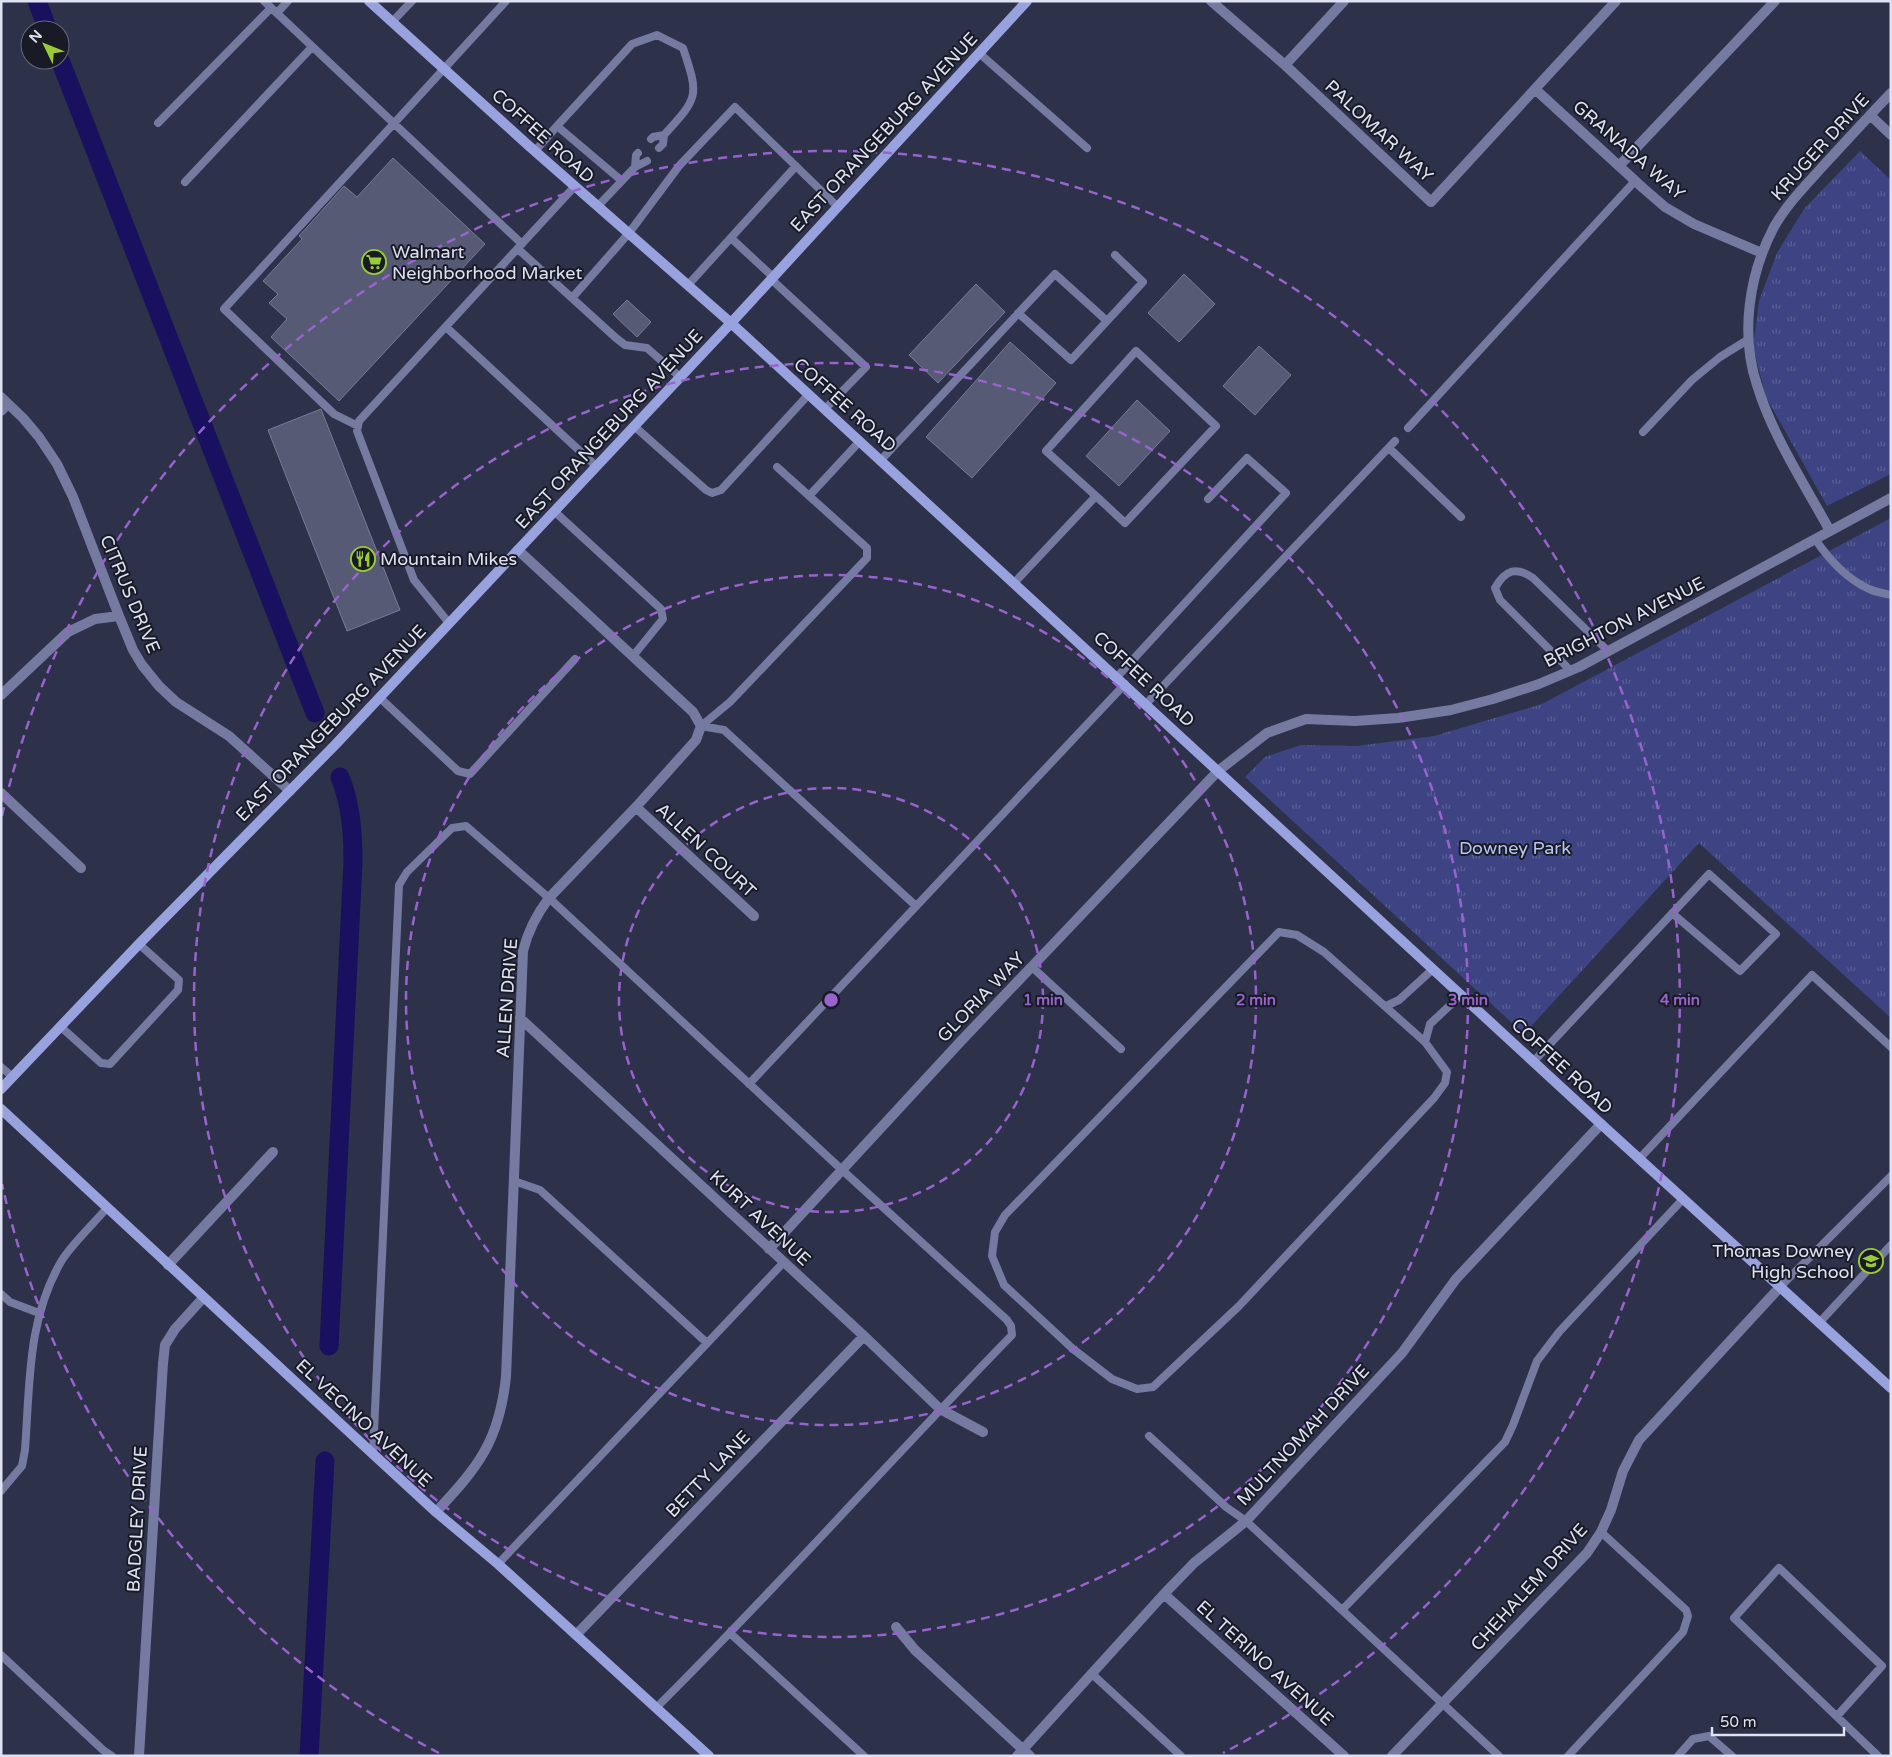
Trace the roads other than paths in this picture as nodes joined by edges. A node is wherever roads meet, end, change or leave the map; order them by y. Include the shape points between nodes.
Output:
1 (264, 1) edge
2 (288, 1) edge
3 (369, 1) edge
4 (412, 1) edge
5 (506, 1) edge
6 (1027, 1) edge
7 (1211, 1) edge
8 (1344, 1) edge
9 (1616, 1) edge
10 (1776, 1) edge
11 (274, 11) junction
12 (392, 22) junction
13 (312, 47) junction
14 (979, 53) junction
15 (1285, 65) junction
16 (444, 69) junction
17 (1536, 88) junction
18 (1891, 93) edge
19 (1870, 115) junction
20 (158, 123) dead end
21 (394, 124) junction
22 (557, 126) junction
23 (664, 135) junction
24 (1891, 135) edge
25 (651, 139) dead end
26 (660, 148) dead end
27 (1087, 148) dead end
28 (535, 151) junction
29 (638, 153) dead end
30 (647, 161) dead end
31 (796, 166) junction
32 (1619, 166) junction
33 (635, 167) junction
34 (622, 181) junction
35 (1634, 181) junction
36 (185, 182) dead end
37 (575, 186) junction
38 (598, 206) junction
39 (838, 207) junction
40 (629, 233) junction
41 (731, 238) junction
42 (520, 246) junction
43 (1762, 253) junction
44 (1114, 255) dead end
45 (772, 278) junction
46 (688, 285) junction
47 (572, 298) junction
48 (1018, 313) junction
49 (1107, 321) junction
50 (731, 323) junction
51 (446, 327) junction
52 (1749, 339) junction
53 (680, 377) junction
54 (809, 394) junction
55 (4, 404) edge
56 (825, 409) junction
57 (358, 426) junction
58 (634, 426) junction
59 (1408, 428) dead end
60 (1643, 432) dead end
61 (1396, 441) dead end
62 (860, 442) junction
63 (1389, 448) junction
64 (881, 460) junction
65 (596, 466) junction
66 (777, 467) dead end
67 (809, 496) junction
68 (1096, 496) junction
69 (1891, 498) edge
70 (1208, 499) dead end
71 (554, 512) junction
72 (1461, 517) dead end
73 (1830, 531) junction
74 (1815, 539) junction
75 (518, 550) junction
76 (1014, 583) junction
77 (1891, 595) edge
78 (119, 616) junction
79 (449, 623) junction
80 (1608, 651) junction
81 (633, 656) junction
82 (575, 660) dead end
83 (1571, 671) junction
84 (1121, 680) junction
85 (1, 695) edge
86 (379, 697) junction
87 (1146, 704) junction
88 (701, 726) junction
89 (1218, 771) junction
90 (290, 792) junction
91 (1, 793) edge
92 (636, 807) junction
93 (81, 868) dead end
94 (549, 898) junction
95 (916, 906) junction
96 (1672, 913) junction
97 (754, 916) dead end
98 (139, 944) junction
99 (1032, 967) junction
100 (1433, 969) junction
101 (1461, 995) junction
102 (1386, 1006) junction
103 (520, 1018) junction
104 (61, 1027) junction
105 (1425, 1042) junction
106 (1891, 1047) edge
107 (1122, 1049) dead end
108 (1533, 1062) junction
109 (1, 1066) edge
110 (13, 1077) junction
111 (749, 1084) junction
112 (1, 1090) edge
113 (1, 1109) edge
114 (1601, 1124) junction
115 (273, 1152) dead end
116 (1639, 1159) junction
117 (841, 1169) junction
118 (1891, 1176) edge
119 (514, 1181) junction
120 (1683, 1199) junction
121 (107, 1208) junction
122 (1891, 1245) edge
123 (769, 1249) junction
124 (784, 1262) junction
125 (168, 1265) junction
126 (1780, 1287) junction
127 (1, 1294) edge
128 (204, 1298) junction
129 (39, 1313) junction
130 (1819, 1322) junction
131 (864, 1336) junction
132 (707, 1343) junction
133 (1891, 1388) edge
134 (940, 1409) junction
135 (983, 1432) dead end
136 (1149, 1436) dead end
137 (373, 1454) junction
138 (1, 1491) edge
139 (436, 1512) junction
140 (1246, 1521) junction
141 (1601, 1532) junction
142 (498, 1564) junction
143 (1164, 1594) junction
144 (1342, 1610) junction
145 (896, 1627) dead end
146 (731, 1634) junction
147 (576, 1635) junction
148 (1, 1655) edge
149 (1091, 1673) junction
150 (1443, 1703) junction
151 (656, 1708) junction
152 (1837, 1716) junction
153 (704, 1754) edge
154 (1023, 1754) edge
155 (112, 1756) edge
156 (139, 1756) edge
157 (864, 1756) edge
158 (1181, 1756) edge
159 (1344, 1756) edge
160 (1392, 1756) edge
161 (1499, 1756) edge
162 (1568, 1756) edge
163 (1678, 1756) edge
164 (1732, 1756) edge
165 (1878, 1756) edge

1 - 11 lane
2 - 11 lane
3 - 12 street, COFFEE ROAD
4 - 12 lane
5 - 16 lane
6 - 14 street, EAST ORANGEBURG AVENUE
7 - 15 street, PALOMAR WAY
8 - 15 street
9 - 17 street
10 - 32 street
11 - 13 lane
11 - 20 lane
12 - 16 street, COFFEE ROAD
13 - 21 lane
13 - 36 lane
14 - 27 lane
14 - 39 street, EAST ORANGEBURG AVENUE
15 - 17 street, PALOMAR WAY via 1431,202
16 - 21 lane
16 - 28 street, COFFEE ROAD
17 - 32 street, GRANADA WAY
18 - 19 street, KRUGER DRIVE
19 - 24 street
19 - 43 street, KRUGER DRIVE via 1793,199 1774,226
21 - 42 lane
21 - 57 lane via 224,309 334,414
22 - 23 lane via 632,44 657,35 682,48 695,91 688,109
22 - 28 lane
22 - 34 lane
23 - 25 lane
23 - 26 lane
28 - 37 street, COFFEE ROAD
29 - 33 lane
30 - 33 lane
31 - 39 lane
31 - 40 lane via 735,107 679,166
31 - 41 lane
32 - 35 street, GRANADA WAY
33 - 34 lane
34 - 38 lane
35 - 43 street, GRANADA WAY via 1694,224
35 - 59 lane
37 - 38 street, COFFEE ROAD
37 - 42 lane
38 - 40 street, COFFEE ROAD
39 - 45 street, EAST ORANGEBURG AVENUE
40 - 46 street, COFFEE ROAD
40 - 47 lane
41 - 45 lane
41 - 46 lane
42 - 47 lane
42 - 51 lane
43 - 52 street, KRUGER DRIVE via 1750,298
44 - 49 lane via 1143,282
45 - 50 street, EAST ORANGEBURG AVENUE
45 - 56 lane via 866,367
46 - 50 street, COFFEE ROAD
47 - 53 lane via 616,338 626,345 647,348
48 - 49 lane via 1055,274
48 - 49 lane via 1071,360
48 - 64 lane
50 - 53 street, EAST ORANGEBURG AVENUE
50 - 54 street, COFFEE ROAD
51 - 57 lane via 359,421
51 - 65 lane
52 - 60 lane via 1692,380
52 - 73 street, KRUGER DRIVE via 1756,384 1769,418
53 - 58 street, EAST ORANGEBURG AVENUE
54 - 56 street, COFFEE ROAD
54 - 58 lane via 721,490 712,493
55 - 78 street, CITRUS DRIVE via 39,437 57,464
56 - 62 street, COFFEE ROAD
57 - 79 lane via 414,580
58 - 65 street, EAST ORANGEBURG AVENUE
61 - 63 lane
62 - 64 street, COFFEE ROAD
62 - 67 lane
63 - 72 lane
63 - 87 lane
64 - 76 street, COFFEE ROAD
65 - 71 street, EAST ORANGEBURG AVENUE
66 - 67 lane
67 - 88 lane via 867,548 867,558 730,702
68 - 68 lane via 1046,451 1136,350 1216,426 1125,523
68 - 76 lane
69 - 73 street, BRIGHTON AVENUE
70 - 84 lane via 1247,458 1286,494
71 - 75 street, EAST ORANGEBURG AVENUE
71 - 81 lane via 661,609 663,619
73 - 74 street, BRIGHTON AVENUE
74 - 77 lane via 1824,553 1847,574 1868,588
74 - 80 street, BRIGHTON AVENUE
75 - 79 street, EAST ORANGEBURG AVENUE
75 - 81 street
76 - 84 street, COFFEE ROAD
78 - 85 street via 95,619 68,632
78 - 90 street, CITRUS DRIVE via 133,650 159,686 176,702 229,736
79 - 86 street, EAST ORANGEBURG AVENUE
80 - 83 street, BRIGHTON AVENUE
80 - 83 lane via 1534,578 1523,571 1511,571 1495,588 1500,600
81 - 88 street via 693,712
82 - 86 lane via 470,774 458,771
83 - 89 street, BRIGHTON AVENUE via 1451,710 1381,719 1306,720 1267,733
84 - 87 street, COFFEE ROAD
84 - 95 lane
86 - 90 street, EAST ORANGEBURG AVENUE
87 - 89 street, COFFEE ROAD
88 - 92 street, ALLEN DRIVE via 696,740
88 - 95 lane via 724,730
89 - 99 street, GLORIA WAY
89 - 100 street, COFFEE ROAD
90 - 98 street, EAST ORANGEBURG AVENUE
91 - 93 street
92 - 94 street, ALLEN DRIVE
92 - 97 street, ALLEN COURT
94 - 103 street, ALLEN DRIVE via 534,919 523,952
94 - 111 lane
94 - 137 lane via 466,826 452,828 407,872 400,885
95 - 111 lane
96 - 96 lane via 1709,874 1776,934 1740,970
96 - 108 lane
98 - 104 street, EAST ORANGEBURG AVENUE
98 - 104 lane via 179,980 178,990 110,1064 101,1064
99 - 107 lane
99 - 117 street, GLORIA WAY
100 - 101 street, COFFEE ROAD
100 - 102 lane via 1399,1000
101 - 105 lane via 1430,1024
101 - 108 street, COFFEE ROAD
102 - 105 lane
102 - 105 lane via 1324,952 1297,935 1279,932 1004,1215 994,1232 992,1256 1004,1285 1073,1350 1112,1379 1137,1389 1153,1386 1239,1306 1434,1098 1445,1083 1447,1072
103 - 119 street, ALLEN DRIVE
103 - 123 street, KURT AVENUE
104 - 110 street, EAST ORANGEBURG AVENUE
106 - 116 lane via 1812,975
108 - 114 street, COFFEE ROAD
109 - 110 lane
110 - 112 street, EAST ORANGEBURG AVENUE
111 - 117 lane
113 - 121 street, EL VECINO AVENUE
114 - 116 street, COFFEE ROAD
114 - 140 street, MULTNOMAH DRIVE via 1456,1279 1402,1352
115 - 125 street
116 - 120 street, COFFEE ROAD
117 - 123 street, GLORIA WAY
117 - 134 lane via 1011,1326 1012,1335
118 - 126 lane
119 - 132 lane via 540,1190
119 - 139 street, ALLEN DRIVE via 503,1402 484,1454
120 - 126 street, COFFEE ROAD
120 - 144 lane via 1559,1332 1537,1361 1504,1442
121 - 125 street, EL VECINO AVENUE
121 - 129 lane via 63,1259
122 - 130 lane
123 - 124 street, KURT AVENUE
124 - 131 street, KURT AVENUE
124 - 132 lane
125 - 128 street, EL VECINO AVENUE
126 - 130 street, COFFEE ROAD
126 - 141 street, CHEHALEM DRIVE via 1639,1440 1623,1471
127 - 129 lane via 10,1302
128 - 137 street, EL VECINO AVENUE
128 - 156 street, BADGLEY DRIVE via 175,1329 165,1345
129 - 138 lane via 33,1340 22,1466
130 - 133 street, COFFEE ROAD
131 - 134 street, KURT AVENUE
131 - 147 street, BETTY LANE
132 - 142 lane
134 - 135 street, KURT AVENUE
134 - 146 lane
136 - 140 lane via 1226,1507
137 - 139 street, EL VECINO AVENUE
139 - 142 street, EL VECINO AVENUE
140 - 143 street, MULTNOMAH DRIVE via 1194,1563
140 - 144 lane
141 - 150 street, CHEHALEM DRIVE via 1588,1552
141 - 162 lane via 1686,1610 1688,1616 1683,1632
142 - 147 street, EL VECINO AVENUE
143 - 149 street, MULTNOMAH DRIVE
143 - 159 street, EL TERINO AVENUE
144 - 150 lane
145 - 154 street
146 - 151 lane
146 - 157 lane
147 - 151 street, EL VECINO AVENUE
148 - 155 lane
149 - 154 street, MULTNOMAH DRIVE
149 - 158 lane
150 - 160 street, CHEHALEM DRIVE
150 - 161 lane
151 - 153 street, EL VECINO AVENUE
152 - 152 lane via 1734,1618 1779,1568 1882,1666
152 - 165 lane
163 - 164 lane via 1693,1739 1709,1736

